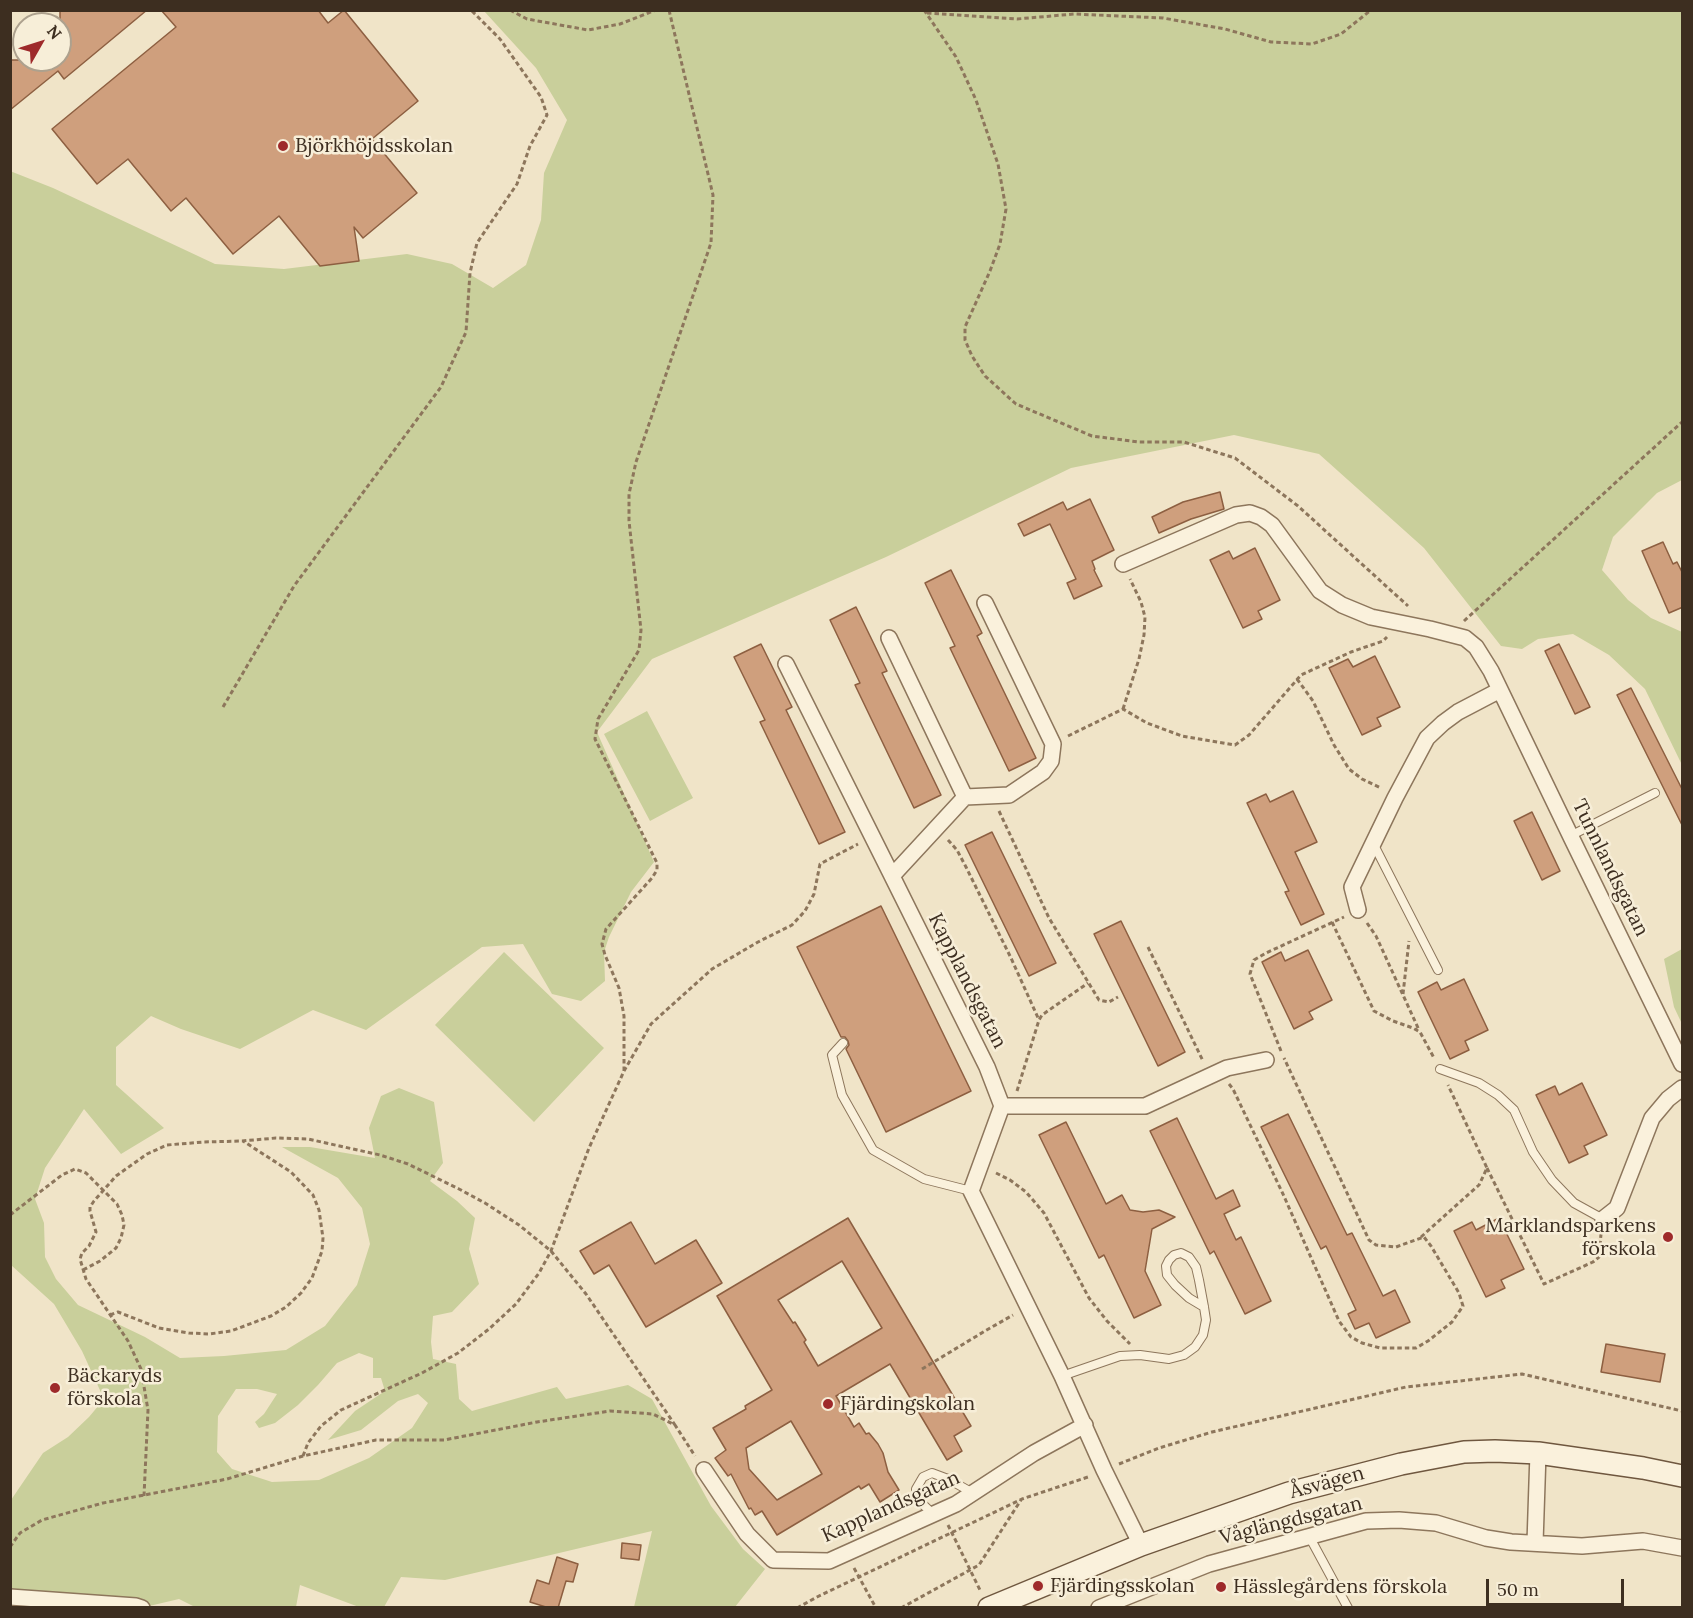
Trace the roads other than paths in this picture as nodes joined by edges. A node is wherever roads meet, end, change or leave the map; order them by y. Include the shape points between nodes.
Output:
1 (1123, 564) road end
2 (985, 603) dead end
3 (889, 638) dead end
4 (786, 664) dead end
5 (1500, 690) junction
6 (1655, 793) dead end
7 (965, 797) junction
8 (1570, 836) junction
9 (1374, 844) junction
10 (892, 876) junction
11 (1358, 910) road end
12 (1438, 970) dead end
13 (843, 1043) dead end
14 (1266, 1060) road end
15 (1683, 1064) edge
16 (1440, 1069) road end
17 (1683, 1088) edge
18 (1007, 1106) junction
19 (971, 1191) junction
20 (1604, 1219) joint
21 (1204, 1307) junction
22 (1062, 1376) junction
23 (1085, 1425) junction
24 (1538, 1453) junction
25 (704, 1470) road end
26 (1683, 1476) edge
27 (974, 1493) junction
28 (937, 1513) junction
29 (1309, 1536) junction
30 (1535, 1543) junction
31 (1141, 1545) junction
32 (1683, 1548) edge
33 (10, 1597) edge
34 (985, 1599) edge
35 (142, 1608) edge
36 (1100, 1608) edge
37 (1348, 1608) edge

1 - 5 street, Tunnlandsgatan via 1236,515 1250,513 1272,525 1320,591 1371,617 1465,638 1476,647
2 - 7 street via 1053,744 1051,761 1043,772 1009,795
3 - 7 street
4 - 10 street, Kapplandsgatan
5 - 8 street, Tunnlandsgatan
5 - 9 street via 1458,712 1427,738
6 - 8 lane
7 - 10 street
8 - 15 street, Tunnlandsgatan
9 - 11 street via 1352,887
9 - 12 lane
10 - 18 street, Kapplandsgatan
13 - 19 lane via 832,1055 842,1095 873,1150 924,1179
14 - 18 street via 1227,1068 1145,1106
16 - 20 lane via 1479,1083 1498,1095 1514,1110 1533,1152 1552,1180 1574,1203
17 - 20 street via 1652,1118 1617,1208
18 - 19 street
19 - 22 street
21 - 21 lane via 1196,1268 1189,1257 1174,1255 1168,1260 1167,1275 1189,1298
21 - 22 lane via 1203,1335 1184,1355 1169,1359 1120,1356
22 - 23 street
23 - 27 street, Kapplandsgatan
23 - 31 street
24 - 26 street, Åsvägen
24 - 30 street
24 - 31 street, Åsvägen via 1464,1452 1401,1464 1289,1493
25 - 28 street, Kapplandsgatan via 747,1534 773,1560 829,1561
27 - 28 street, Kapplandsgatan
27 - 28 lane via 932,1473 923,1477 916,1498
29 - 30 street, Våglängdsgatan via 1366,1521 1399,1520 1436,1523 1486,1538
29 - 36 street, Våglängdsgatan via 1209,1564
29 - 37 lane
30 - 32 street, Våglängdsgatan via 1582,1546 1643,1541
31 - 34 street, Åsvägen
33 - 35 street

